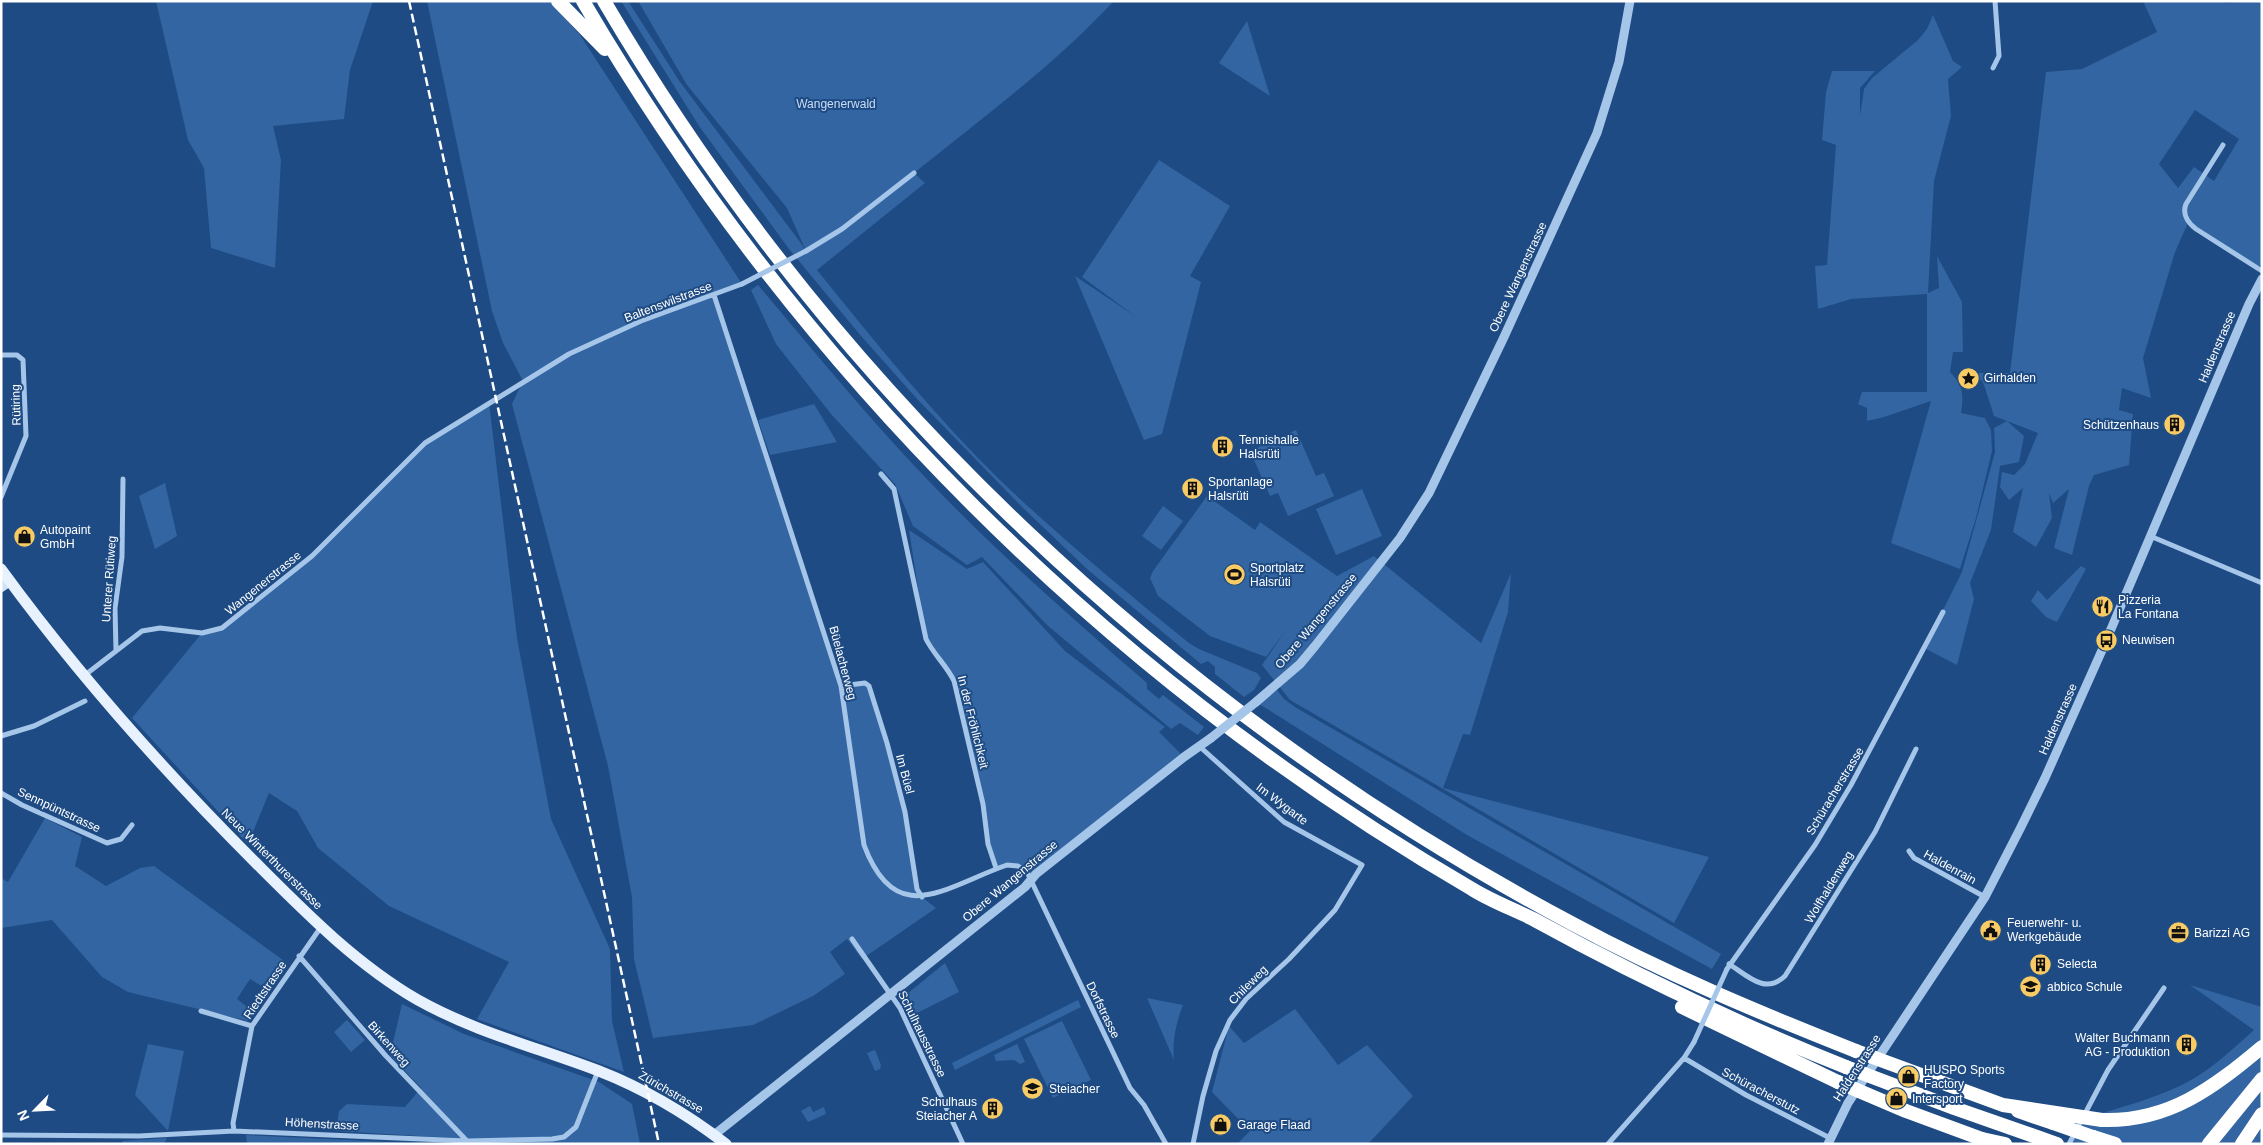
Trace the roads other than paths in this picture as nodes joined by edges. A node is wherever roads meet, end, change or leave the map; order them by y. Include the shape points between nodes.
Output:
1 (558, 1) edge
2 (583, 1) edge
3 (604, 1) edge
4 (1630, 1) edge
5 (1994, 1) edge
6 (622, 66) junction
7 (1993, 68) dead end
8 (2224, 145) dead end
9 (914, 173) dead end
10 (2262, 271) edge
11 (2262, 280) edge
12 (714, 295) junction
13 (1, 355) edge
14 (425, 443) joint
15 (881, 474) dead end
16 (123, 479) dead end
17 (1, 497) edge
18 (2150, 536) junction
19 (1, 568) edge
20 (2262, 583) edge
21 (6, 584) edge
22 (1943, 612) dead end
23 (116, 651) junction
24 (85, 675) junction
25 (841, 686) junction
26 (85, 701) dead end
27 (1, 736) edge
28 (1199, 746) junction
29 (1916, 749) dead end
30 (1, 793) edge
31 (132, 825) dead end
32 (1909, 851) dead end
33 (1362, 865) joint
34 (996, 868) junction
35 (1031, 880) junction
36 (1478, 893) junction
37 (922, 897) junction
38 (1985, 897) junction
39 (321, 927) junction
40 (852, 939) dead end
41 (300, 956) junction
42 (1728, 966) junction
43 (2164, 988) dead end
44 (891, 993) junction
45 (201, 1011) dead end
46 (252, 1026) junction
47 (2262, 1047) edge
48 (1684, 1058) junction
49 (598, 1071) junction
50 (2262, 1079) edge
51 (2003, 1105) junction
52 (2262, 1114) edge
53 (234, 1131) junction
54 (1, 1135) edge
55 (714, 1135) junction
56 (468, 1141) junction
57 (1829, 1141) edge
58 (1987, 1141) edge
59 (726, 1144) edge
60 (963, 1144) edge
61 (1166, 1144) edge
62 (1193, 1144) edge
63 (1608, 1144) edge
64 (2006, 1144) edge
65 (2057, 1144) edge
66 (2069, 1144) edge
67 (2115, 1144) edge
68 (2209, 1144) edge
69 (2242, 1144) edge

1 - 6 highway
2 - 6 highway
3 - 51 highway, bridge via 733,198 857,354 993,500 1147,640 1319,770 1402,825 1576,926 1664,970 1856,1051
4 - 28 street, Obere Wangenstrasse, bridge via 1619,62 1597,133 1429,493 1400,538 1300,664
5 - 7 street via 1999,56
6 - 36 highway via 694,174 784,295 874,401 992,525 1099,622 1227,726 1350,814
8 - 10 street via 2186,204 2185,214 2196,230
9 - 12 street, Baltenswilstrasse, bridge via 849,224 806,251
11 - 18 street, Haldenstrasse
12 - 14 street, Baltenswilstrasse via 642,321 570,354
12 - 25 street, Büelacherweg
13 - 17 street, Rütiring via 17,355 23,360 27,424 26,436
14 - 23 street, Wangenerstrasse via 312,556 229,624 216,631 202,633 147,630 136,634
15 - 34 street, In der Fröhlichkeit via 894,489 926,639 954,681 983,804 988,844
16 - 23 street, Unterer Rütiweg via 122,557 115,608
18 - 20 street
18 - 38 street, Haldenstrasse via 2045,778
19 - 21 main road, Neue Winterthurerstrasse
21 - 24 main road, Neue Winterthurerstrasse
22 - 42 street, Schüracherstrasse via 1851,785 1814,844
23 - 24 street, Wangenerstrasse
24 - 39 main road, Neue Winterthurerstrasse via 188,792
25 - 37 street, Büelacherweg via 864,845 870,862 886,885
25 - 37 street, Im Büel via 865,683 869,686 903,806 917,889
26 - 27 street via 34,726
28 - 33 street, Im Wygarte via 1284,822
28 - 35 street, Obere Wangenstrasse
29 - 42 street, Wolfhaldenweg via 1875,832 1785,976 1778,983 1763,985
30 - 31 street, Sennpüntstrasse via 107,843 121,839
32 - 38 street, Haldenrain via 1914,858
33 - 62 street, Chileweg via 1334,910 1246,999 1230,1020 1216,1050
34 - 35 street via 1018,866 1027,872
34 - 37 street
35 - 44 street, Obere Wangenstrasse
35 - 61 street, Dorfstrasse via 1130,1088 1144,1105
36 - 58 highway, bridge via 1522,923 1618,976 1838,1082
36 - 65 highway, bridge via 1715,1013 1846,1067
38 - 57 street, Haldenstrasse via 1848,1103
39 - 41 street, Riedtstrasse
39 - 49 main road, Neue Winterthurerstrasse via 374,971 430,1006 474,1026
40 - 44 street, Schulhausstrasse
41 - 46 street, Riedtstrasse
41 - 56 street, Birkenweg via 386,1056
42 - 48 street, bridge
43 - 66 street via 2108,1070
44 - 55 street, Obere Wangenstrasse
44 - 60 street, Schulhausstrasse
45 - 46 street
46 - 53 street, Riedtstrasse
47 - 51 highway, bridge via 2180,1105 2146,1117 2102,1120
48 - 57 street, Schüracherstutz
48 - 63 street
49 - 55 main road, Zürichstrasse via 666,1103
49 - 56 street, Höhenstrasse via 572,1133 552,1139
50 - 68 highway
51 - 67 highway, bridge
52 - 69 highway
53 - 54 street, Höhenstrasse via 139,1136
53 - 56 street, Höhenstrasse
55 - 59 main road, Zürichstrasse
58 - 64 highway

